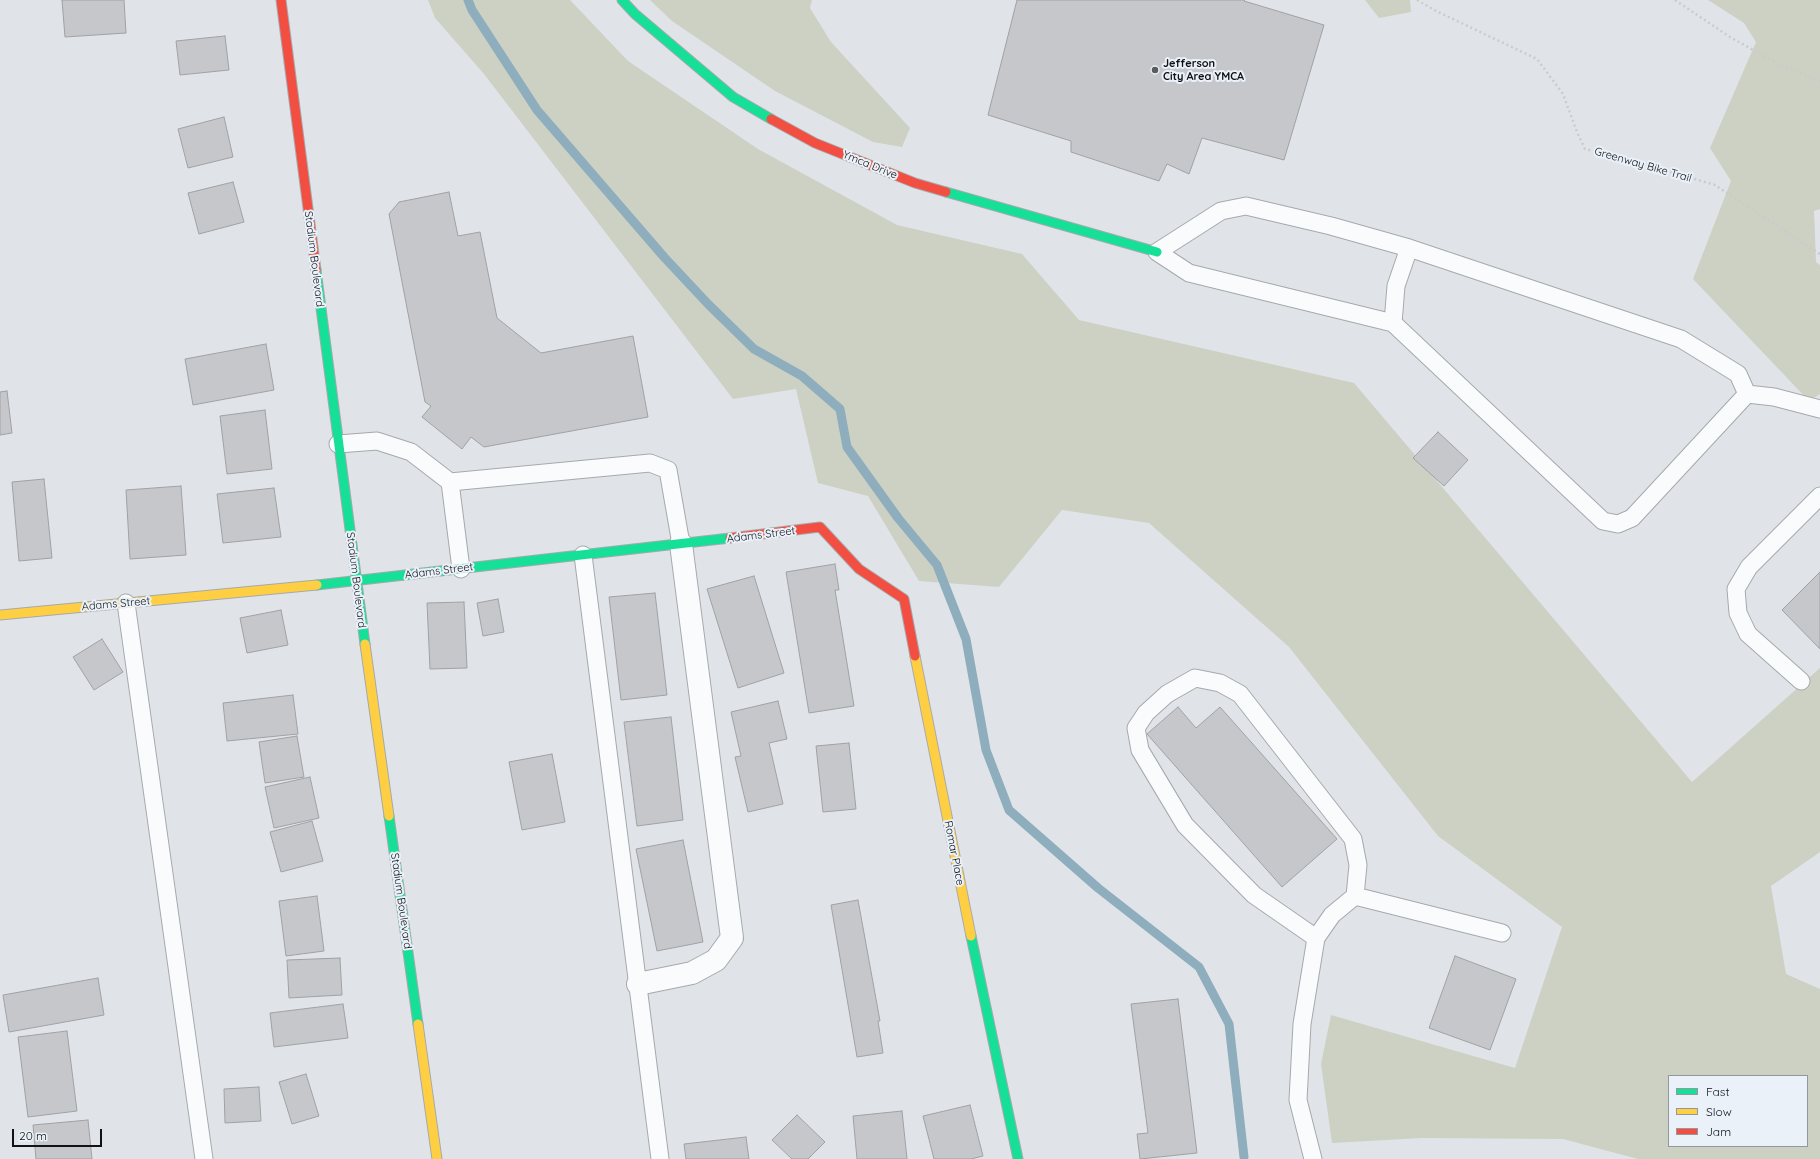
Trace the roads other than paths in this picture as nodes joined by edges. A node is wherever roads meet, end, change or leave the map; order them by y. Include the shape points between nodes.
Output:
1 (281, 0) edge
2 (622, 0) edge
3 (1409, 248) junction
4 (1157, 252) junction
5 (1393, 323) junction
6 (1747, 394) junction
7 (1820, 409) edge
8 (338, 444) junction
9 (450, 482) junction
10 (1820, 496) edge
11 (681, 544) junction
12 (583, 555) junction
13 (461, 569) junction
14 (859, 569) joint
15 (356, 581) junction
16 (126, 603) junction
17 (0, 615) edge
18 (1801, 681) dead end
19 (1355, 896) junction
20 (1502, 933) dead end
21 (1316, 938) junction
22 (638, 984) junction
23 (204, 1159) edge
24 (436, 1159) edge
25 (660, 1159) edge
26 (1018, 1159) edge
27 (1312, 1159) edge

1 - 8 street, Stadium Boulevard
2 - 4 street, Ymca Drive via 733,97 815,143 915,183
3 - 4 lane via 1246,206 1221,211
3 - 5 lane via 1396,286
3 - 6 lane via 1681,339 1738,374
4 - 5 lane via 1189,273
5 - 6 lane via 1603,521 1618,524 1632,518
6 - 7 lane via 1774,397
8 - 9 lane via 377,441 411,452
8 - 15 street, Stadium Boulevard
9 - 11 lane via 650,463 668,470
9 - 13 lane
10 - 18 lane via 1749,567 1736,590 1738,613 1748,634
11 - 12 street, Adams Street
11 - 14 street, Adams Street via 820,528
11 - 22 street via 732,938 716,960 692,973
12 - 13 street, Adams Street
12 - 22 lane
13 - 15 street, Adams Street
14 - 26 street, Romar Place via 904,599 960,885
15 - 16 street, Adams Street
15 - 24 street, Stadium Boulevard
16 - 17 street, Adams Street
16 - 23 lane
19 - 20 lane
19 - 21 lane via 1332,915
19 - 21 lane via 1358,865 1353,839 1240,694 1220,683 1195,678 1167,694 1146,713 1136,728 1140,750 1185,825 1254,895
21 - 27 lane via 1302,1024 1298,1100
22 - 25 lane

